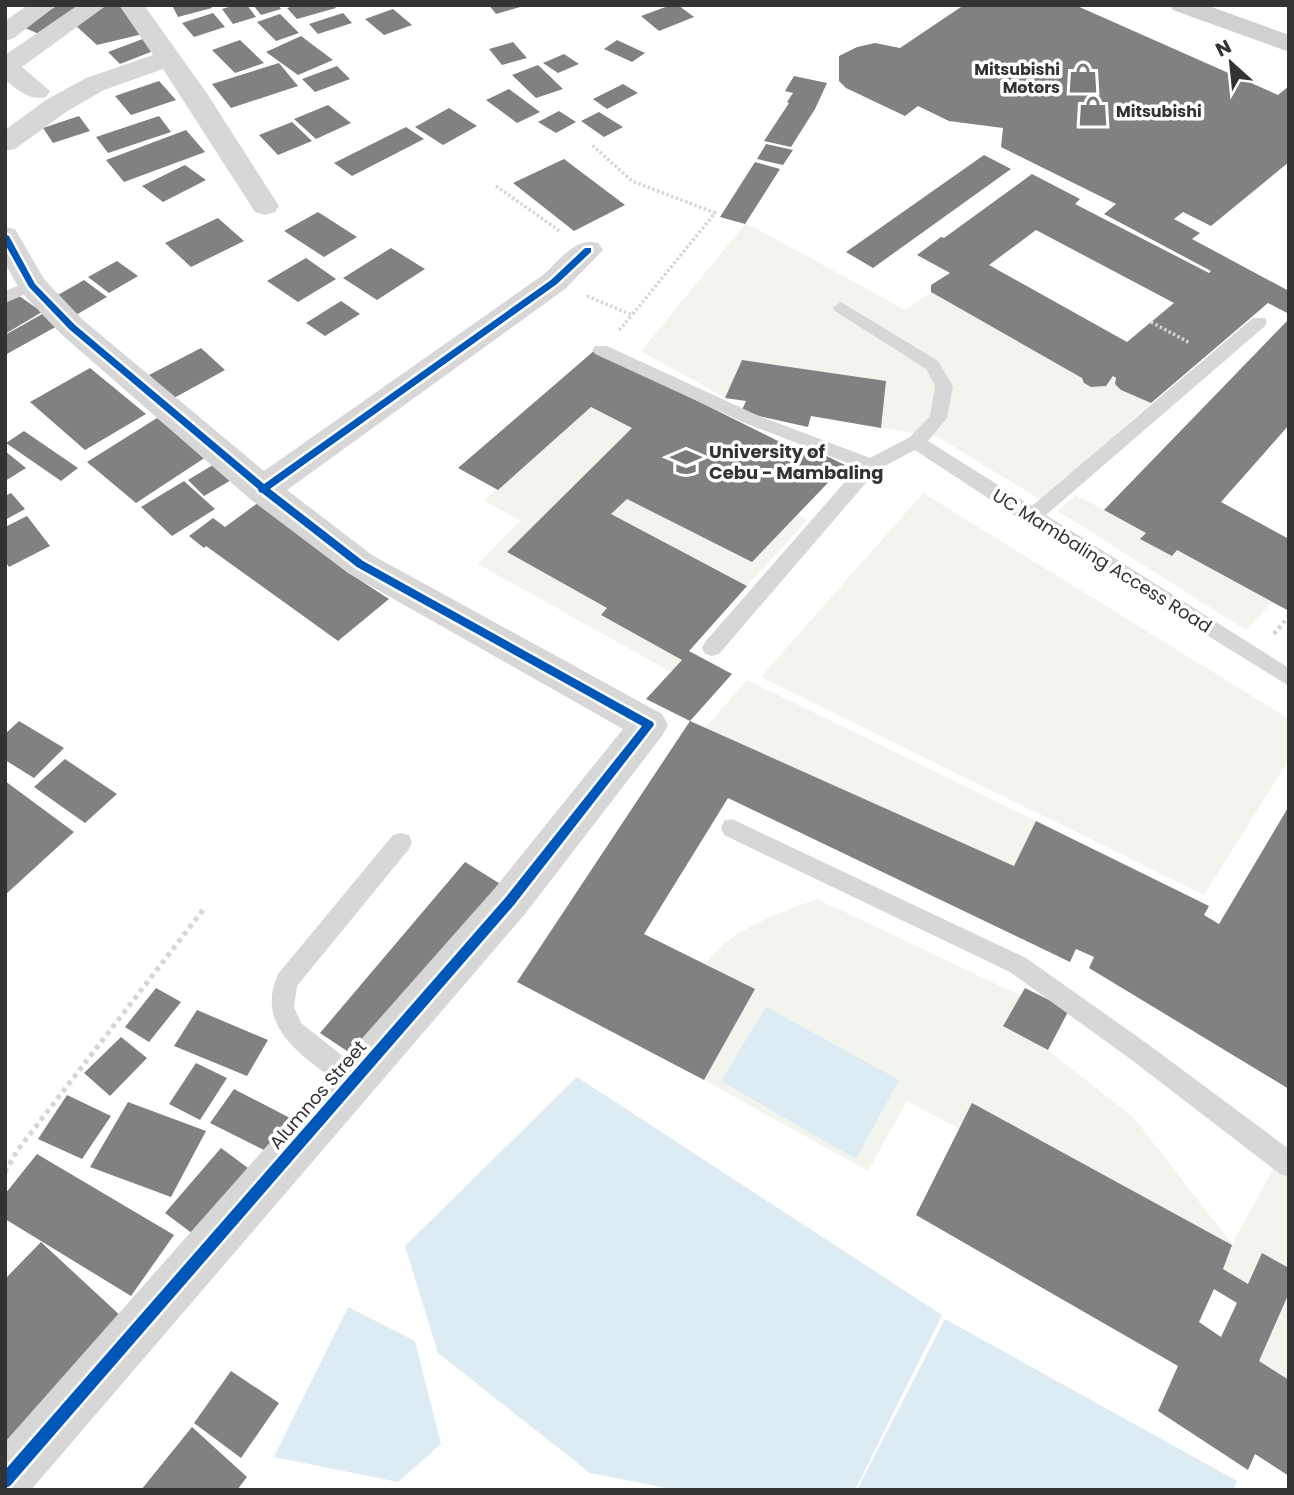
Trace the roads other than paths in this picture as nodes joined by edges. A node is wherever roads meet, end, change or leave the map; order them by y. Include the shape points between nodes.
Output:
1 (45, 5) edge
2 (95, 5) edge
3 (131, 5) edge
4 (1182, 5) edge
5 (1237, 5) edge
6 (1289, 23) edge
7 (5, 33) edge
8 (1289, 44) edge
9 (169, 58) junction
10 (37, 91) dead end
11 (5, 143) edge
12 (265, 206) dead end
13 (5, 236) edge
14 (588, 250) road end
15 (19, 291) edge
16 (841, 307) dead end
17 (1259, 322) dead end
18 (601, 350) dead end
19 (916, 442) junction
20 (871, 465) junction
21 (262, 490) junction
22 (1031, 517) junction
23 (712, 648) dead end
24 (1289, 678) edge
25 (732, 828) dead end
26 (401, 842) dead end
27 (354, 1080) junction
28 (1289, 1165) edge
29 (5, 1481) edge

1 - 7 street
2 - 10 street via 8,65
3 - 9 street
4 - 8 main road
5 - 6 main road
9 - 11 street via 95,84
9 - 12 street
13 - 15 street
14 - 21 street via 554,282
15 - 21 street via 72,327
16 - 19 lane via 932,365 944,386 938,418
17 - 22 lane
18 - 20 lane via 751,419
19 - 20 lane
19 - 22 lane, UC Mambaling Access Road
20 - 23 lane
21 - 27 street, Alumnos Street via 360,564 649,725 510,901
22 - 24 lane, UC Mambaling Access Road
25 - 28 lane via 1018,965
26 - 27 lane via 286,982 282,1007 292,1031
27 - 29 street, Alumnos Street

